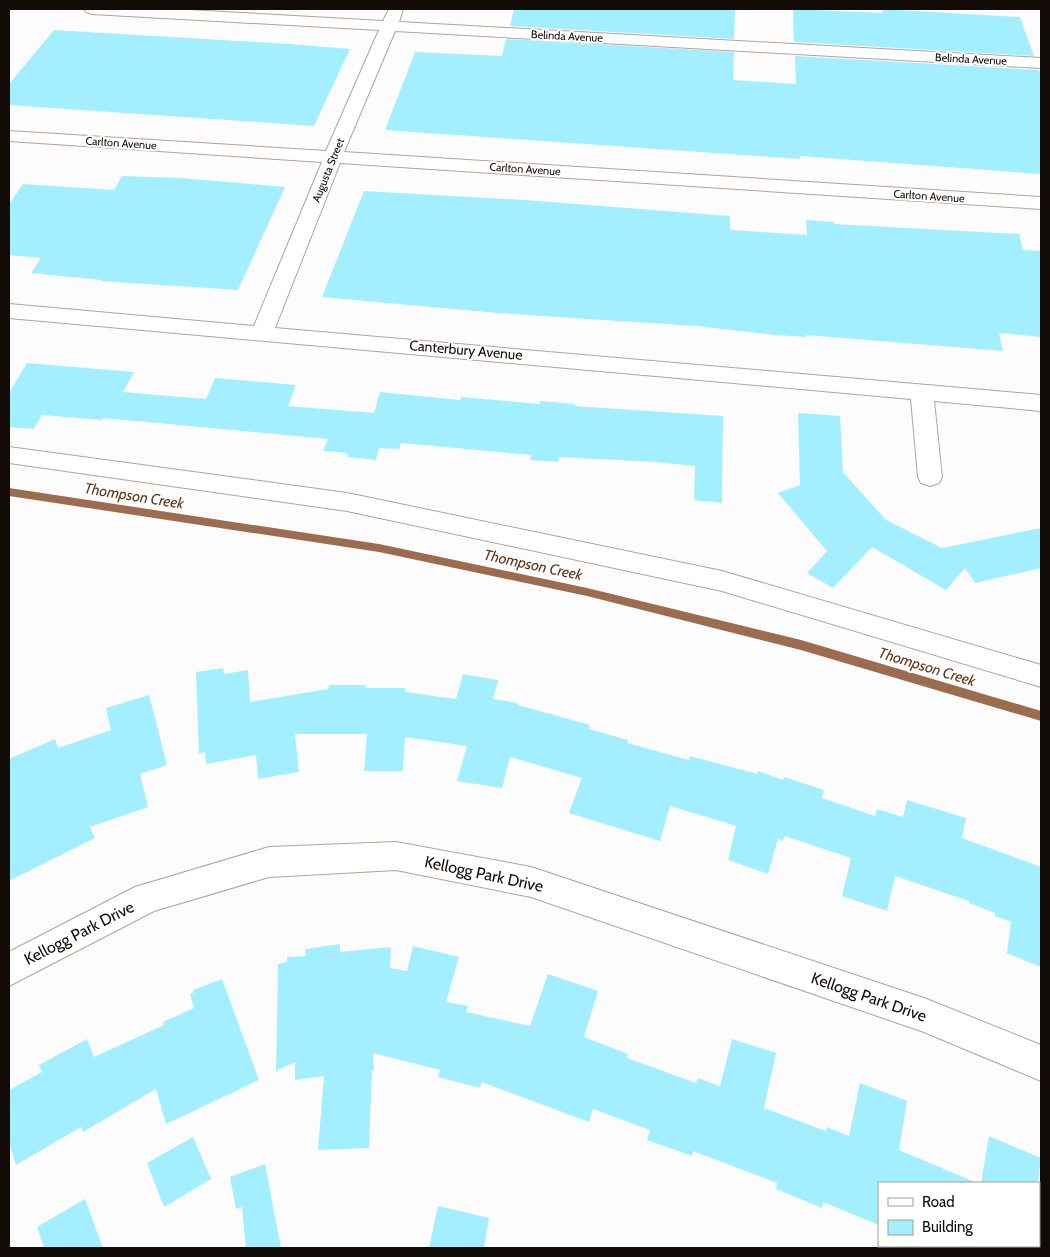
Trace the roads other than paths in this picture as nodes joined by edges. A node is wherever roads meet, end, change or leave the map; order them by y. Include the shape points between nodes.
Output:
1 (92, 9) edge
2 (396, 9) edge
3 (389, 26) junction
4 (1041, 63) edge
5 (9, 136) edge
6 (333, 157) junction
7 (1041, 203) edge
8 (9, 311) edge
9 (262, 332) junction
10 (922, 392) junction
11 (1041, 402) edge
12 (9, 455) edge
13 (930, 477) dead end
14 (1041, 676) edge
15 (9, 970) edge
16 (1041, 1062) edge

1 - 3 street, Belinda Avenue
2 - 3 street, Augusta Street
3 - 4 street, Belinda Avenue
3 - 6 street, Augusta Street
5 - 6 street, Carlton Avenue
6 - 7 street, Carlton Avenue
6 - 9 street, Augusta Street
8 - 9 street, Canterbury Avenue
9 - 10 street, Canterbury Avenue
10 - 11 street, Canterbury Avenue
10 - 13 street
12 - 14 street via 348,502 703,577
15 - 16 street, Kellogg Park Drive via 147,898 194,884 269,862 396,856 531,882 924,1015

